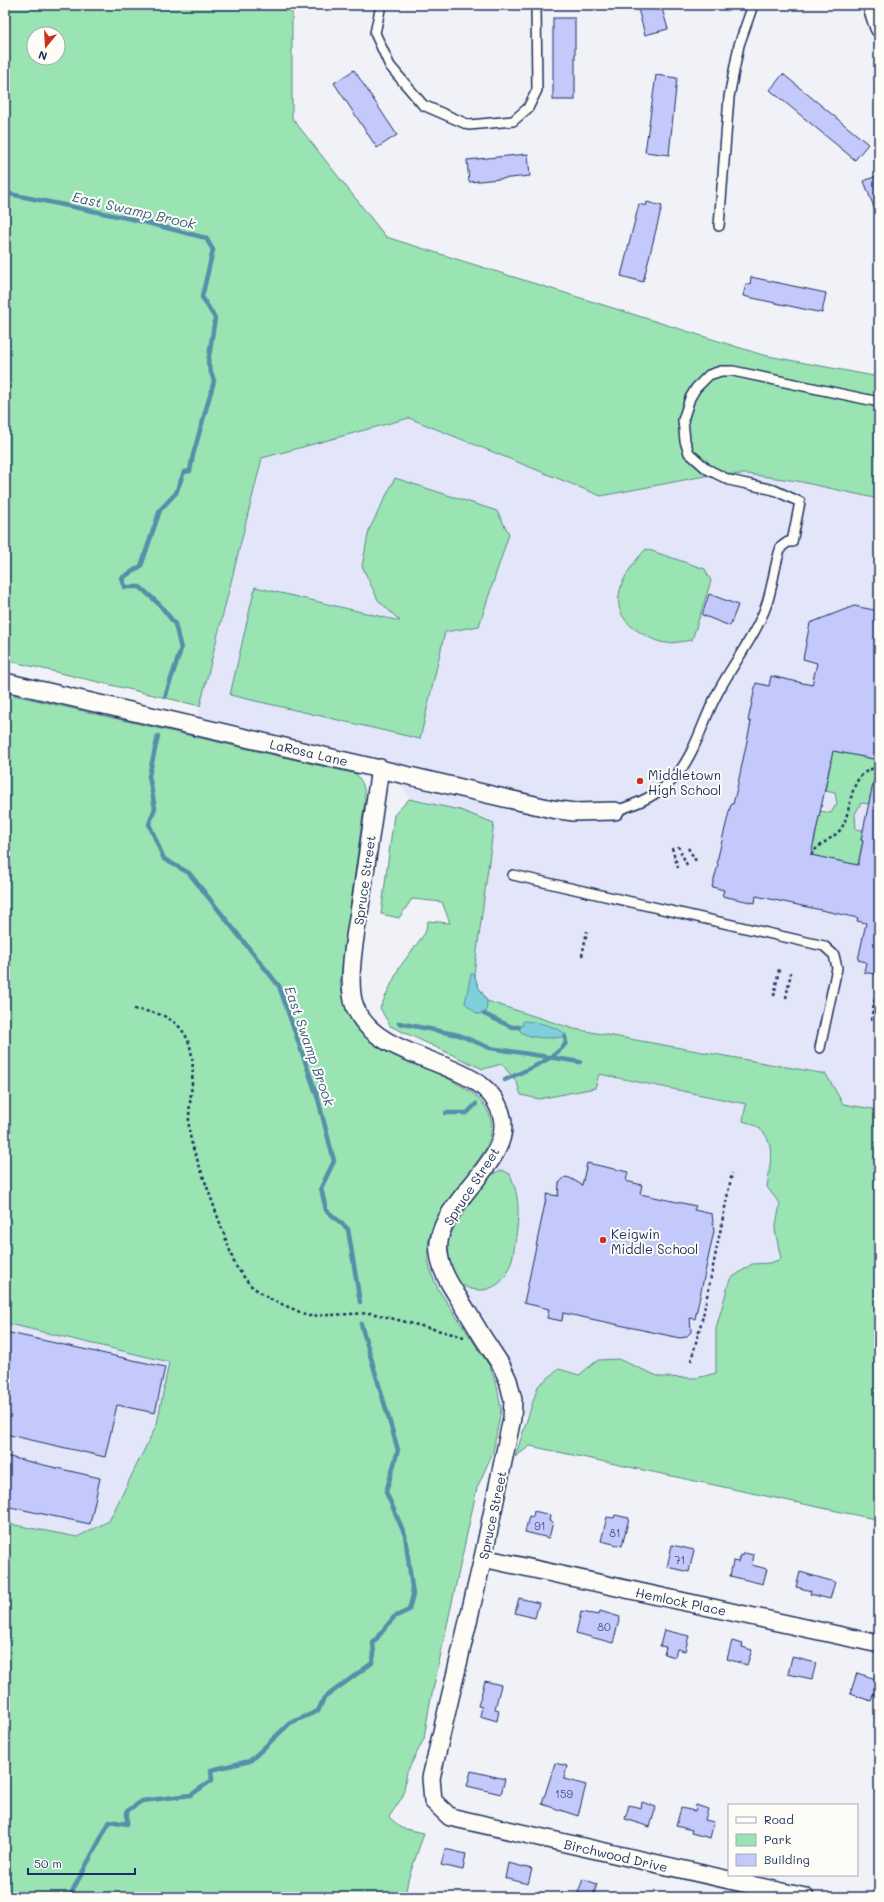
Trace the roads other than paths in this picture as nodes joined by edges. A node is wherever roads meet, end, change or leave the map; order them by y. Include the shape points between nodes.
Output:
1 (381, 5) edge
2 (536, 5) edge
3 (753, 5) edge
4 (871, 5) edge
5 (879, 28) edge
6 (719, 226) dead end
7 (879, 402) edge
8 (5, 682) edge
9 (380, 768) junction
10 (615, 811) joint
11 (514, 875) dead end
12 (820, 1048) dead end
13 (482, 1558) junction
14 (879, 1644) edge
15 (433, 1801) joint
16 (735, 1890) edge
17 (805, 1897) edge

1 - 2 lane via 375,33 390,66 422,105 469,125 513,121 528,108 537,90
3 - 6 lane via 739,45 729,96
4 - 5 street
7 - 10 lane via 733,370 709,375 696,388 687,404 683,420 689,452 707,469 729,480 774,490 800,502 792,542 781,547 770,596 762,616 716,696 690,754 675,777 663,788 645,800
8 - 9 street, LaRosa Lane
9 - 10 street, LaRosa Lane via 552,809 574,812
9 - 13 street, Spruce Street via 354,952 354,1006 372,1030 388,1043 468,1077 480,1086 494,1100 503,1121 498,1147 450,1214 438,1246 445,1277 501,1365 513,1400 512,1418
11 - 12 lane via 824,946 834,955 838,968
13 - 14 street, Hemlock Place
13 - 15 street, Spruce Street via 431,1778
15 - 16 street, Birchwood Drive via 450,1817
16 - 17 street, Birchwood Drive

